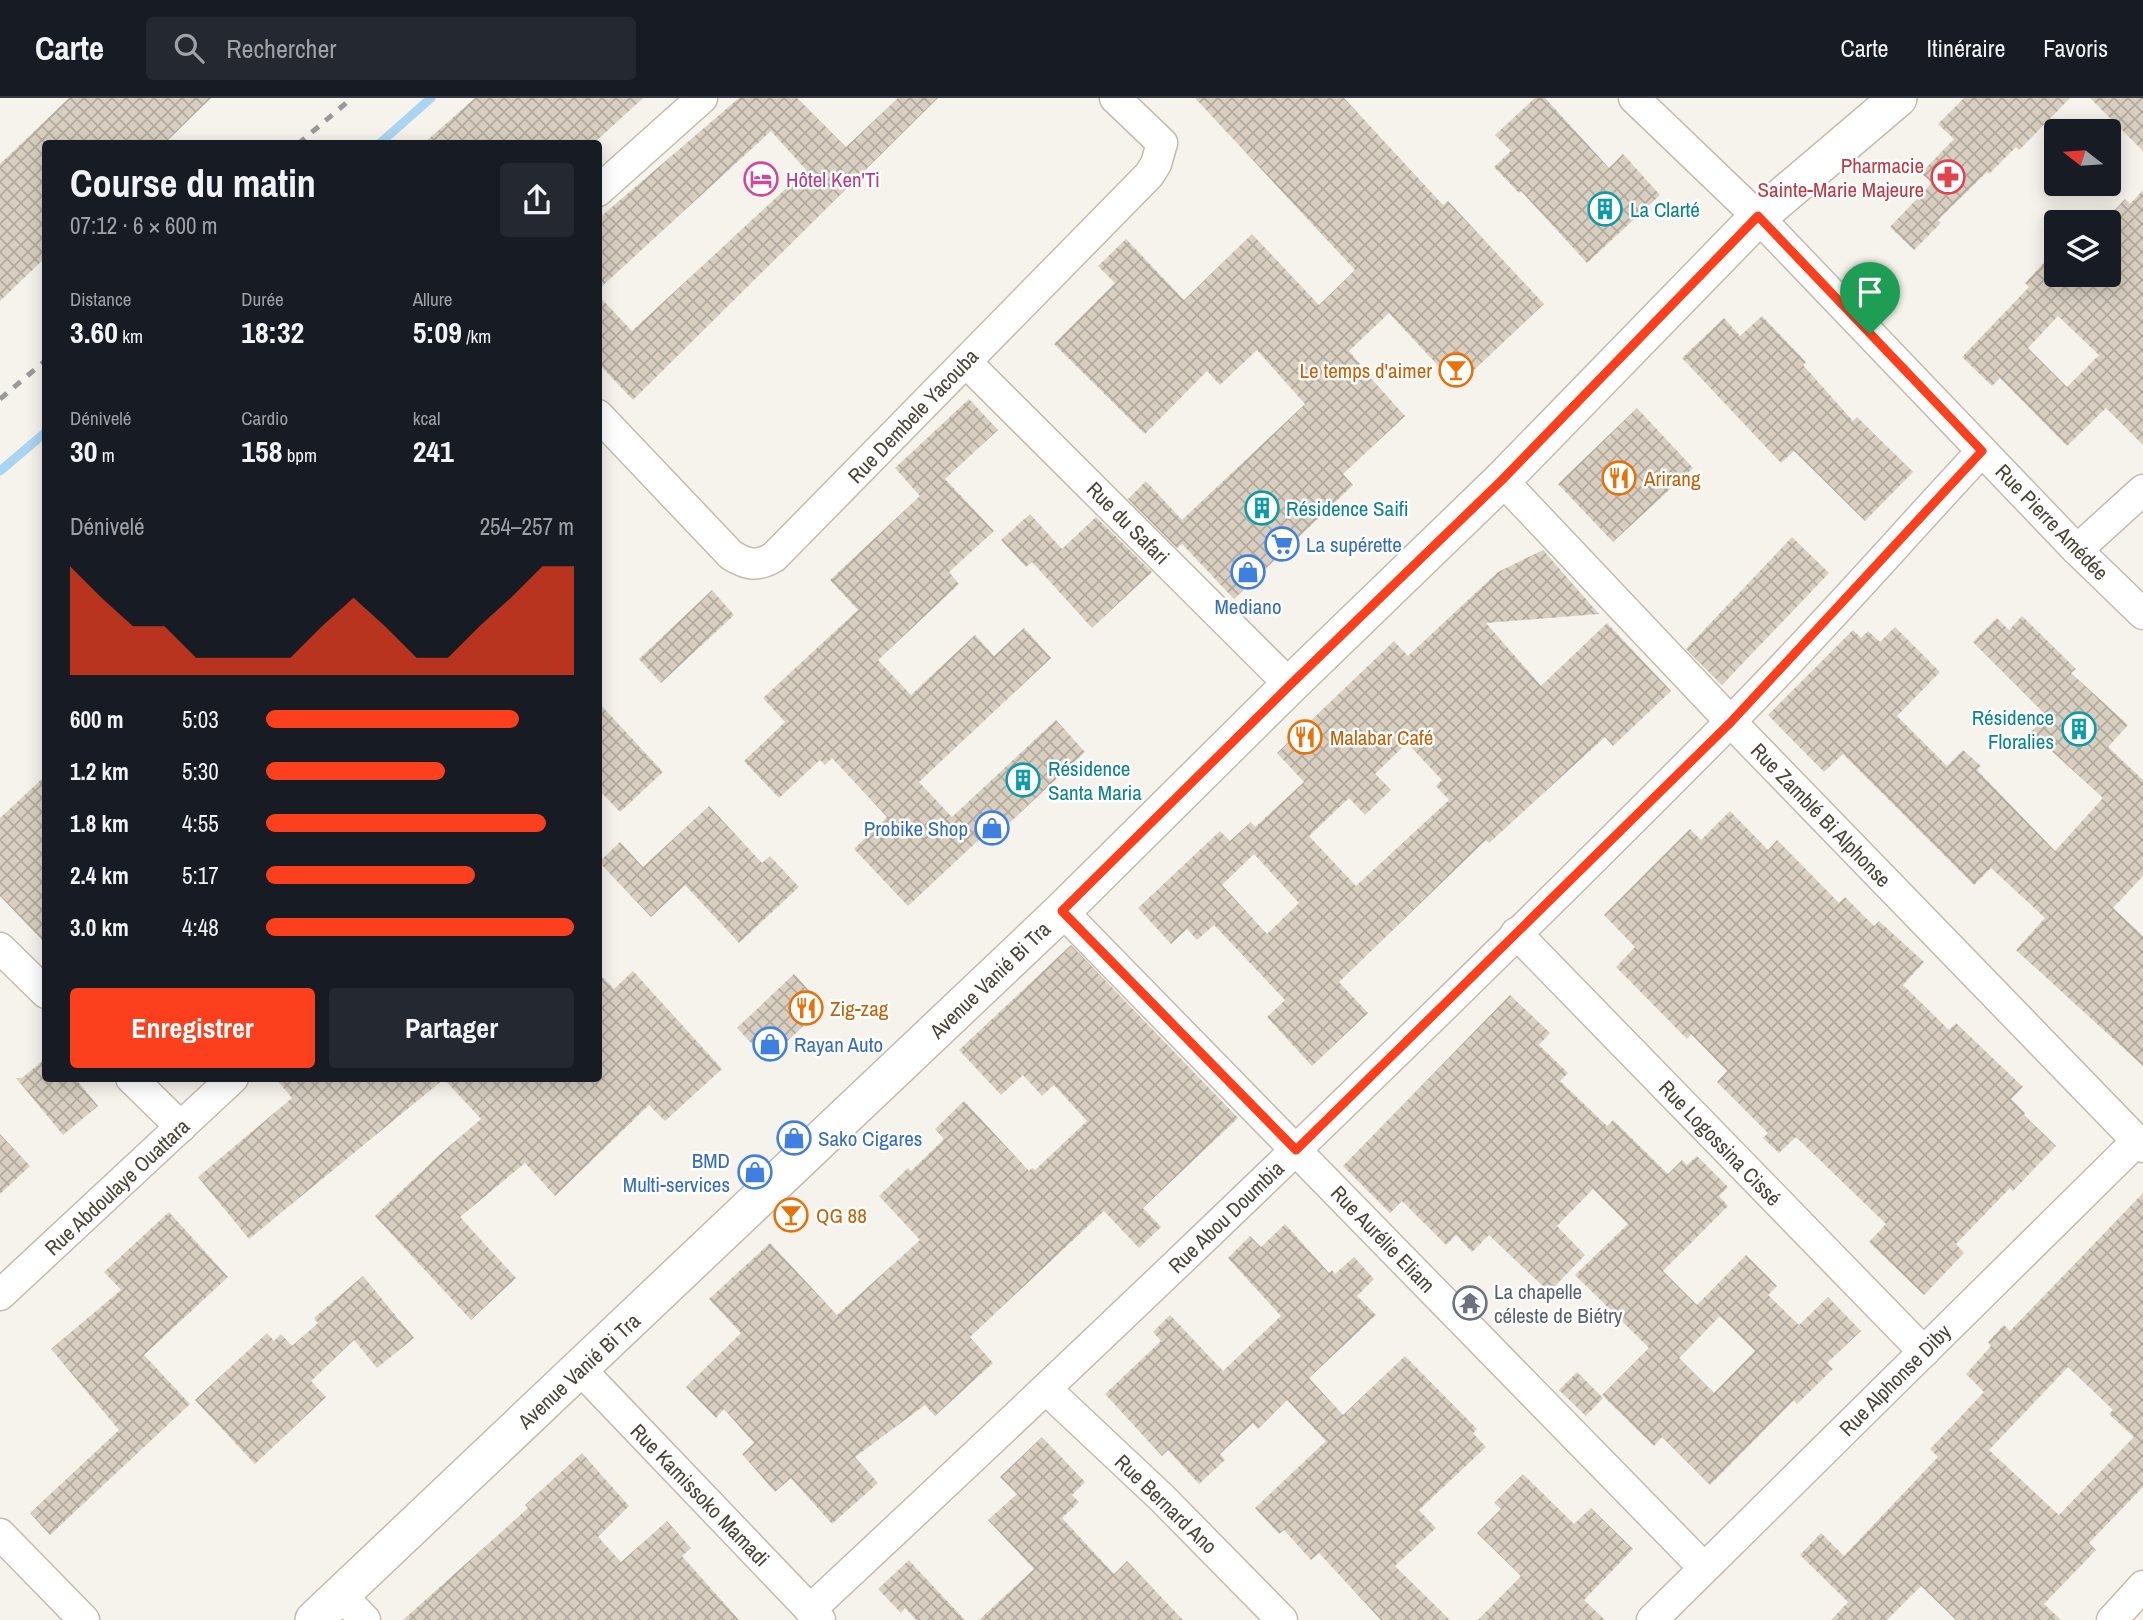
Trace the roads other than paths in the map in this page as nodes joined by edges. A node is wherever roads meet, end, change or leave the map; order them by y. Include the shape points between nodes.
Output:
1 (702, 98) edge
2 (1115, 98) edge
3 (1634, 98) edge
4 (1898, 98) edge
5 (602, 187) edge
6 (1758, 216) junction
7 (966, 362) junction
8 (602, 419) edge
9 (1982, 451) junction
10 (1502, 480) junction
11 (2143, 490) edge
12 (2077, 550) junction
13 (2143, 614) edge
14 (1290, 685) junction
15 (1731, 722) junction
16 (1062, 911) junction
17 (1516, 933) junction
18 (0, 947) edge
19 (42, 989) edge
20 (135, 1082) edge
21 (229, 1082) edge
22 (181, 1127) junction
23 (2140, 1144) edge
24 (1296, 1150) junction
25 (0, 1295) edge
26 (1924, 1352) junction
27 (580, 1370) junction
28 (1047, 1390) junction
29 (0, 1534) edge
30 (1704, 1568) junction
31 (2143, 1586) edge
32 (353, 1608) edge
33 (815, 1615) edge
34 (85, 1620) edge
35 (314, 1620) edge
36 (1282, 1620) edge
37 (1652, 1620) edge
38 (2112, 1620) edge

1 - 5 street
2 - 7 street, Rue Dembele Yacouba via 1162,143 1156,164
3 - 6 street, Rue Pierre Amédée
4 - 6 street, Avenue Vanié Bi Tra
6 - 9 street, Rue Pierre Amédée
6 - 10 street, Avenue Vanié Bi Tra
7 - 8 street, Rue Dembele Yacouba via 774,557 753,566 732,555
7 - 14 street, Rue du Safari
9 - 12 street, Rue Pierre Amédée
9 - 15 street, Rue Abou Doumbia
10 - 14 street, Avenue Vanié Bi Tra
10 - 15 street, Rue Zamblé Bi Alphonse
11 - 12 street
12 - 13 street, Rue Pierre Amédée
14 - 16 street, Avenue Vanié Bi Tra
15 - 17 street, Rue Abou Doumbia
15 - 23 street, Rue Zamblé Bi Alphonse
16 - 24 street, Rue Aurélie Eliam
16 - 27 street, Avenue Vanié Bi Tra
17 - 24 street, Rue Abou Doumbia
17 - 26 street, Rue Logossina Cissé
18 - 19 street
20 - 22 street
21 - 22 street, Rue Abdoulaye Ouattara
22 - 25 street, Rue Abdoulaye Ouattara
23 - 26 street, Rue Alphonse Diby
24 - 28 street, Rue Abou Doumbia
24 - 30 street, Rue Aurélie Eliam
26 - 30 street, Rue Alphonse Diby
27 - 32 street, Avenue Vanié Bi Tra
27 - 33 street, Rue Kamissoko Mamadi
28 - 33 street, Rue Abou Doumbia
28 - 36 street, Rue Bernard Ano
29 - 34 street
30 - 37 street, Rue Alphonse Diby
31 - 38 street
32 - 35 street, Avenue Vanié Bi Tra

